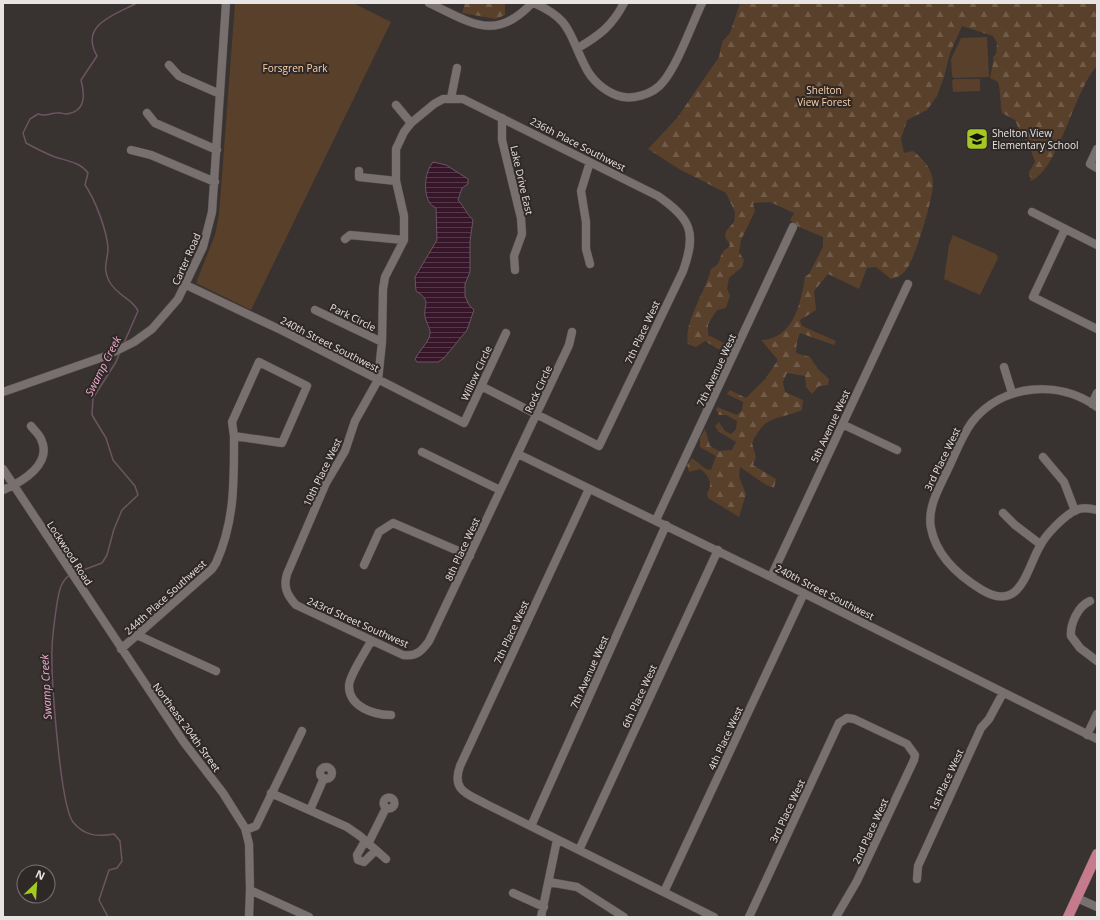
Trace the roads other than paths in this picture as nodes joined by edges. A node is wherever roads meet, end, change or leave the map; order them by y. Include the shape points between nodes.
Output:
1 (226, 3) edge
2 (429, 3) edge
3 (533, 3) edge
4 (624, 3) edge
5 (702, 3) edge
6 (578, 48) junction
7 (169, 65) dead end
8 (457, 68) dead end
9 (220, 94) junction
10 (451, 98) junction
11 (396, 105) dead end
12 (147, 113) dead end
13 (502, 118) junction
14 (411, 123) junction
15 (1097, 149) edge
16 (131, 150) dead end
17 (217, 150) junction
18 (590, 162) junction
19 (1093, 166) edge
20 (359, 170) dead end
21 (396, 181) junction
22 (215, 182) junction
23 (1032, 212) dead end
24 (686, 223) joint
25 (793, 227) dead end
26 (1065, 229) junction
27 (345, 239) dead end
28 (404, 240) junction
29 (1097, 245) edge
30 (590, 264) dead end
31 (515, 270) dead end
32 (908, 284) dead end
33 (186, 285) junction
34 (315, 310) dead end
35 (1097, 329) edge
36 (506, 332) dead end
37 (572, 332) dead end
38 (382, 342) junction
39 (1004, 367) dead end
40 (378, 380) junction
41 (481, 386) junction
42 (3, 392) edge
43 (1012, 393) junction
44 (1097, 393) edge
45 (1094, 405) edge
46 (537, 414) junction
47 (464, 423) joint
48 (842, 424) junction
49 (31, 426) dead end
50 (234, 436) junction
51 (897, 450) dead end
52 (422, 452) dead end
53 (518, 454) junction
54 (1044, 457) dead end
55 (3, 469) edge
56 (14, 486) junction
57 (589, 489) junction
58 (3, 490) edge
59 (500, 490) junction
60 (1097, 510) edge
61 (1075, 511) junction
62 (1003, 513) dead end
63 (656, 520) junction
64 (666, 525) junction
65 (1040, 544) junction
66 (718, 550) junction
67 (470, 556) junction
68 (364, 565) dead end
69 (771, 577) junction
70 (804, 593) junction
71 (289, 597) joint
72 (1090, 601) dead end
73 (137, 635) junction
74 (371, 641) junction
75 (121, 649) junction
76 (422, 651) joint
77 (1097, 661) edge
78 (216, 671) dead end
79 (1003, 693) junction
80 (1097, 714) edge
81 (391, 715) dead end
82 (847, 718) joint
83 (302, 731) dead end
84 (1087, 735) junction
85 (1097, 739) edge
86 (324, 778) dead end
87 (271, 793) junction
88 (386, 808) dead end
89 (310, 810) junction
90 (531, 826) junction
91 (246, 830) junction
92 (557, 840) junction
93 (367, 842) junction
94 (579, 850) junction
95 (375, 851) junction
96 (1097, 854) edge
97 (386, 859) dead end
98 (917, 879) dead end
99 (549, 882) junction
100 (250, 890) junction
101 (664, 892) junction
102 (513, 893) dead end
103 (1077, 898) junction
104 (544, 906) junction
105 (1097, 907) edge
106 (709, 916) edge
107 (249, 917) edge
108 (309, 917) edge
109 (541, 917) edge
110 (624, 917) edge
111 (749, 917) edge
112 (836, 917) edge
113 (1068, 917) edge

1 - 9 street, Carter Road
2 - 3 street via 481,26 512,21
3 - 6 street via 562,19
4 - 6 street via 617,17 601,34
5 - 6 street via 670,71 662,84 648,93 636,97 620,97 607,91 585,67
7 - 9 street via 179,76
8 - 10 street
9 - 17 street, Carter Road
10 - 13 street, 236th Place Southwest via 463,99
10 - 14 street via 434,104
11 - 14 street
12 - 17 street via 155,123
13 - 18 street, 236th Place Southwest
13 - 31 street, Lake Drive East via 502,140 521,218 522,234 514,256
14 - 21 street via 396,149
15 - 19 street
16 - 22 street via 151,155
17 - 22 street, Carter Road
18 - 24 street, 236th Place Southwest via 658,196 671,205
18 - 30 street via 581,191 586,222 586,249
20 - 21 street via 359,177
21 - 28 street via 404,216
22 - 33 street, Carter Road via 209,230
23 - 26 street
24 - 46 street, 7th Place West via 691,244 683,271 599,446
25 - 63 street, 7th Avenue West
26 - 29 street
26 - 35 street via 1033,298
27 - 28 street via 350,235
28 - 38 street via 385,276
32 - 48 street, 5th Avenue West
33 - 40 street, 240th Street Southwest
33 - 42 street, Carter Road via 168,312 152,329 134,342 106,356
34 - 38 street, Park Circle
36 - 41 street, Willow Circle
37 - 46 street, Rock Circle via 569,345
38 - 40 street
39 - 43 street
40 - 47 street, 240th Street Southwest
40 - 71 street, 10th Place West via 355,421 345,451 326,483 287,574 285,587
41 - 46 street
41 - 47 street, Willow Circle
43 - 45 street via 1030,389 1054,389 1073,394
43 - 65 street, 3rd Place West via 983,411 966,431 935,498 931,527 942,555 982,590 999,596 1012,594 1023,584
44 - 45 street
46 - 53 street, Rock Circle
48 - 51 street
48 - 69 street, 5th Avenue West
49 - 56 street via 41,439 42,461
50 - 50 street, 244th Place Southwest via 232,422 259,362 307,386 282,443
50 - 73 street, 244th Place Southwest via 231,518 220,555 212,569
52 - 59 street
53 - 57 street, 240th Street Southwest
53 - 59 street, 8th Place West
54 - 61 street via 1064,482
55 - 56 street, Lockwood Road
56 - 58 street
56 - 75 street, Lockwood Road
57 - 63 street, 240th Street Southwest
57 - 90 street, 7th Place West via 457,774 458,785 470,795
59 - 67 street, 8th Place West
60 - 61 street via 1088,508
61 - 65 street
62 - 65 street
63 - 64 street, 240th Street Southwest
64 - 66 street, 240th Street Southwest
64 - 90 street, 7th Avenue West
66 - 69 street, 240th Street Southwest
66 - 94 street, 6th Place West
67 - 68 street via 393,523 380,532
67 - 76 street, 8th Place West
69 - 70 street, 240th Street Southwest
70 - 79 street, 240th Street Southwest
70 - 101 street, 4th Place West
71 - 74 street, 243rd Street Southwest via 304,610
72 - 77 street via 1082,606 1072,623 1071,636 1080,648
73 - 75 street, 244th Place Southwest
73 - 78 street
74 - 76 street, 243rd Street Southwest via 403,655 410,656
74 - 81 street via 349,685 351,694 358,704 377,715
75 - 91 street, Northeast 204th Street via 183,741 223,792
79 - 84 street, 240th Street Southwest
79 - 98 street, 1st Place West via 981,728 918,866
80 - 84 street
82 - 111 street, 3rd Place West via 839,723
82 - 112 street, 2nd Place West via 906,744 913,751 914,760 857,881
83 - 87 street
84 - 85 street, 240th Street Southwest
86 - 89 street
87 - 89 street
87 - 91 street via 256,826
88 - 93 street
89 - 93 street via 347,827
90 - 92 street
91 - 100 street via 249,844
92 - 94 street
92 - 99 street
93 - 95 street
93 - 95 street via 357,854 358,860 364,862
94 - 101 street
95 - 97 street
96 - 103 main road
99 - 104 street
99 - 110 street via 577,887
100 - 107 street
100 - 108 street
101 - 106 street
102 - 104 street
103 - 105 street
103 - 113 main road
104 - 109 street

